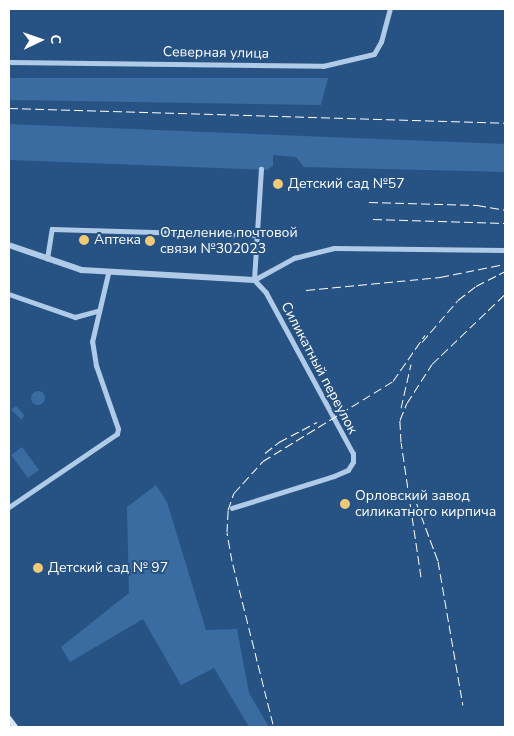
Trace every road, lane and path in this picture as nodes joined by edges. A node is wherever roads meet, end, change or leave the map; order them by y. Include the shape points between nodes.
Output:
1 (390, 9) edge
2 (9, 62) edge
3 (261, 169) dead end
4 (257, 235) junction
5 (9, 245) edge
6 (505, 250) edge
7 (47, 259) junction
8 (108, 274) junction
9 (254, 280) junction
10 (9, 294) edge
11 (98, 311) junction
12 (9, 507) edge
13 (232, 508) dead end
14 (9, 719) edge
15 (15, 727) edge

1 - 2 street, Северная улица via 381,42 374,54 323,66
3 - 4 street
4 - 7 street via 52,229
4 - 9 street
5 - 7 street
6 - 9 street via 334,248 294,258
7 - 8 street
8 - 9 street
8 - 11 street
9 - 13 street, Силикатный переулок via 266,293 353,454 348,470
10 - 11 street via 75,317
11 - 12 street via 93,330 93,355 118,432
14 - 15 main road

